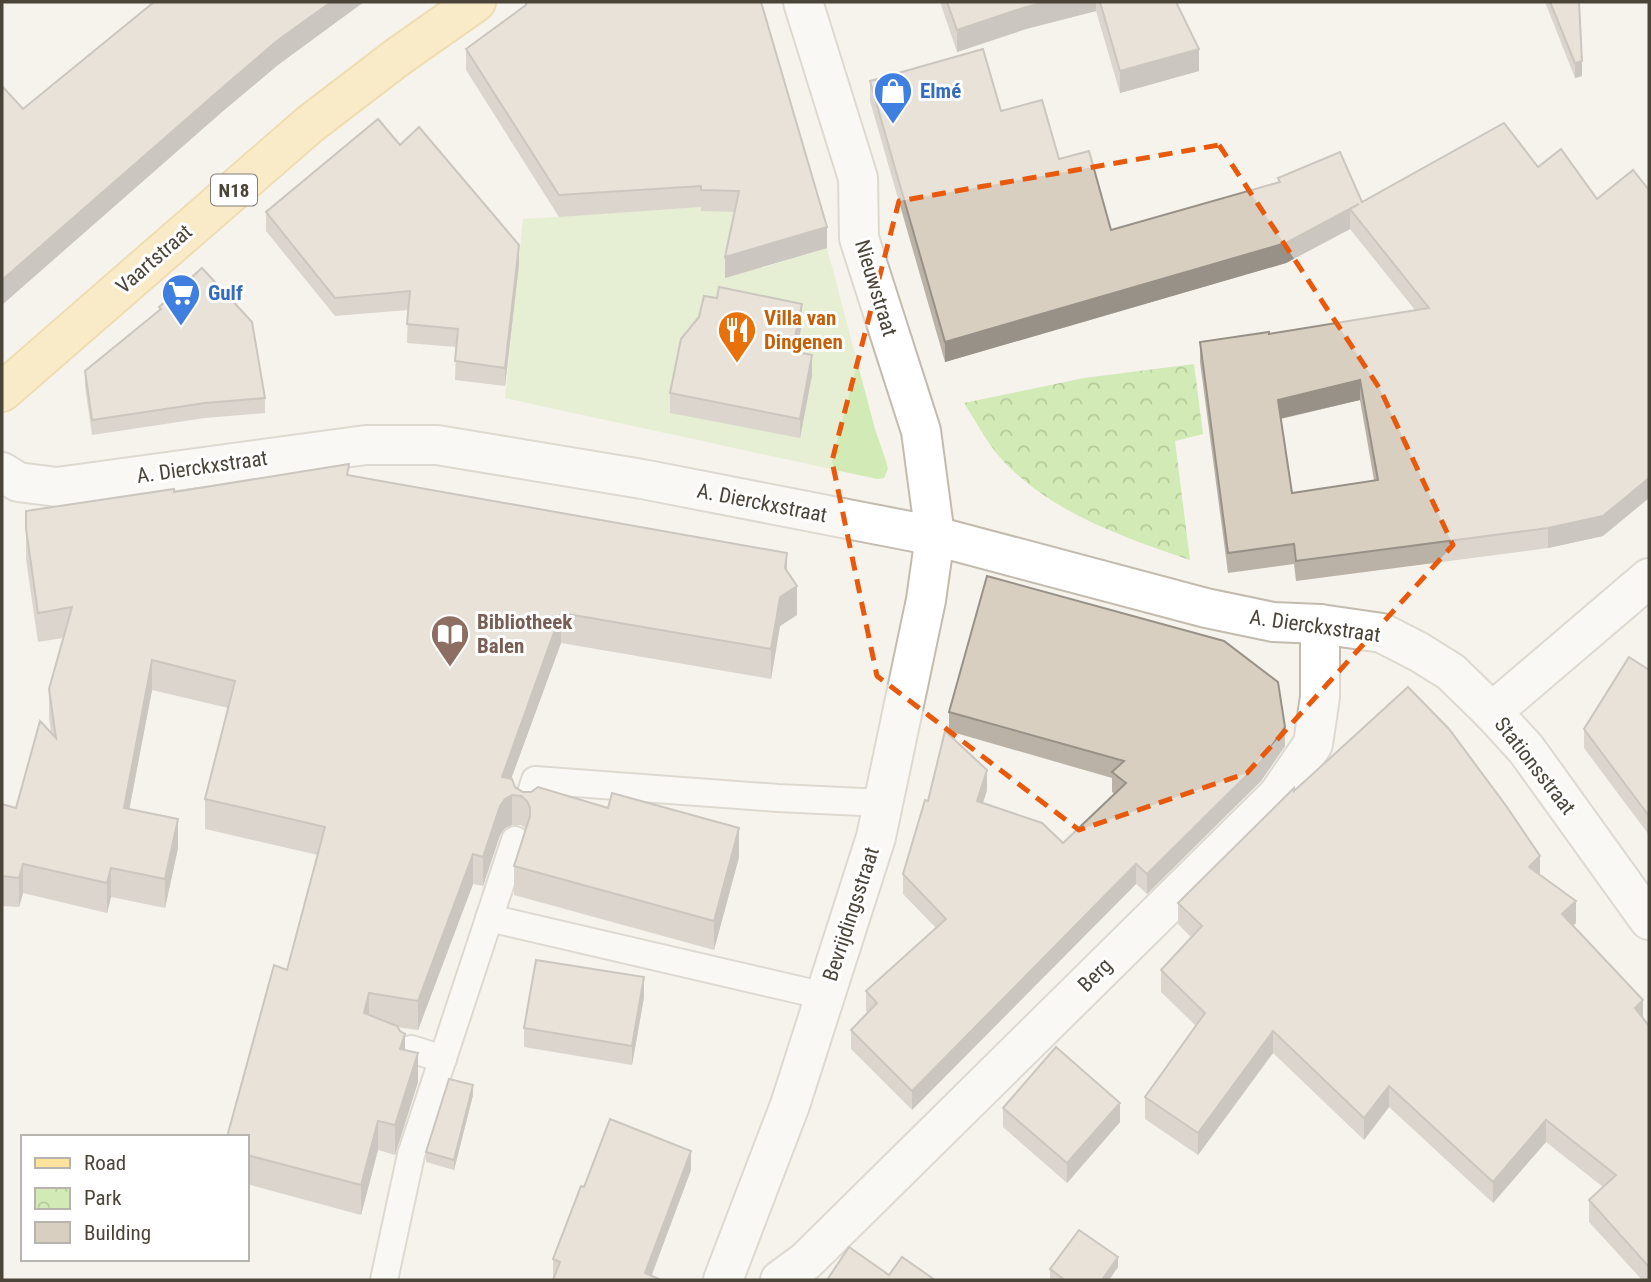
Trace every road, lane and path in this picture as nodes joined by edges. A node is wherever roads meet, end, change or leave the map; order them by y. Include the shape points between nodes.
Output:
1 (477, 2) edge
2 (803, 2) edge
3 (2, 393) edge
4 (2, 472) edge
5 (935, 536) junction
6 (1649, 578) edge
7 (1320, 624) junction
8 (1492, 712) junction
9 (883, 803) junction
10 (527, 806) edge
11 (515, 840) dead end
12 (489, 918) junction
13 (1649, 920) edge
14 (825, 996) junction
15 (411, 1049) edge
16 (443, 1059) junction
17 (384, 1280) edge
18 (723, 1280) edge
19 (780, 1280) edge

1 - 3 main road, Vaartstraat / N18 via 310,124
2 - 5 street, Nieuwstraat via 858,178 859,238 921,431
4 - 5 street, A. Dierckxstraat via 18,482 57,487 366,445 437,445
5 - 7 street, A. Dierckxstraat via 1206,608 1273,622
5 - 9 street, Bevrijdingsstraat
6 - 8 street, Stationsstraat
7 - 8 street, A. Dierckxstraat via 1382,633 1451,671
7 - 19 street, Berg via 1320,696 1313,744 1278,795 806,1261
8 - 13 street, Stationsstraat via 1526,749
9 - 10 lane via 535,780
9 - 14 street, Bevrijdingsstraat
11 - 12 lane
12 - 14 lane
12 - 16 lane
14 - 18 street, Bevrijdingsstraat via 790,1105
15 - 16 lane
16 - 17 lane via 411,1156

